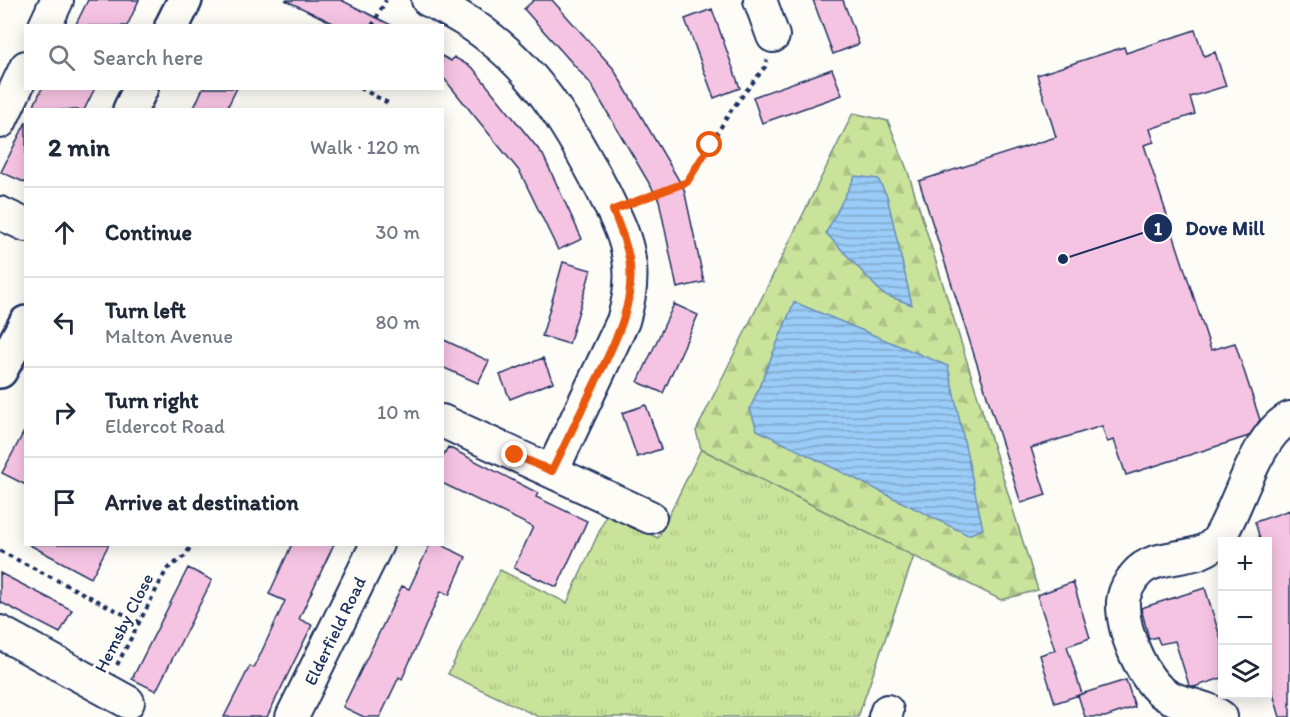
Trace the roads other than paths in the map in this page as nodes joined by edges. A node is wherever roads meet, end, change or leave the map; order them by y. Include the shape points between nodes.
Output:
1 (57, 0) edge
2 (185, 0) edge
3 (428, 0) edge
4 (760, 0) edge
5 (46, 24) edge
6 (173, 24) edge
7 (773, 36) road end
8 (24, 71) edge
9 (140, 90) edge
10 (131, 108) edge
11 (0, 122) edge
12 (0, 213) edge
13 (24, 224) edge
14 (24, 327) edge
15 (0, 370) edge
16 (1290, 418) edge
17 (444, 422) edge
18 (552, 471) junction
19 (650, 517) dead end
20 (1223, 537) edge
21 (376, 546) edge
22 (1218, 554) edge
23 (0, 632) edge
24 (116, 696) road end
25 (292, 717) edge
26 (1221, 717) edge

1 - 5 street
2 - 6 main road
3 - 18 street via 491,38 534,82 574,137 624,237 631,281 629,301 616,340
4 - 7 street
8 - 11 street
9 - 10 main road
12 - 13 street
14 - 15 main road
16 - 20 street via 1268,438
17 - 18 street
18 - 19 street
21 - 25 street, Elderfield Road
22 - 26 street via 1200,552 1148,565 1133,579 1123,600 1134,650 1163,705
23 - 24 street

